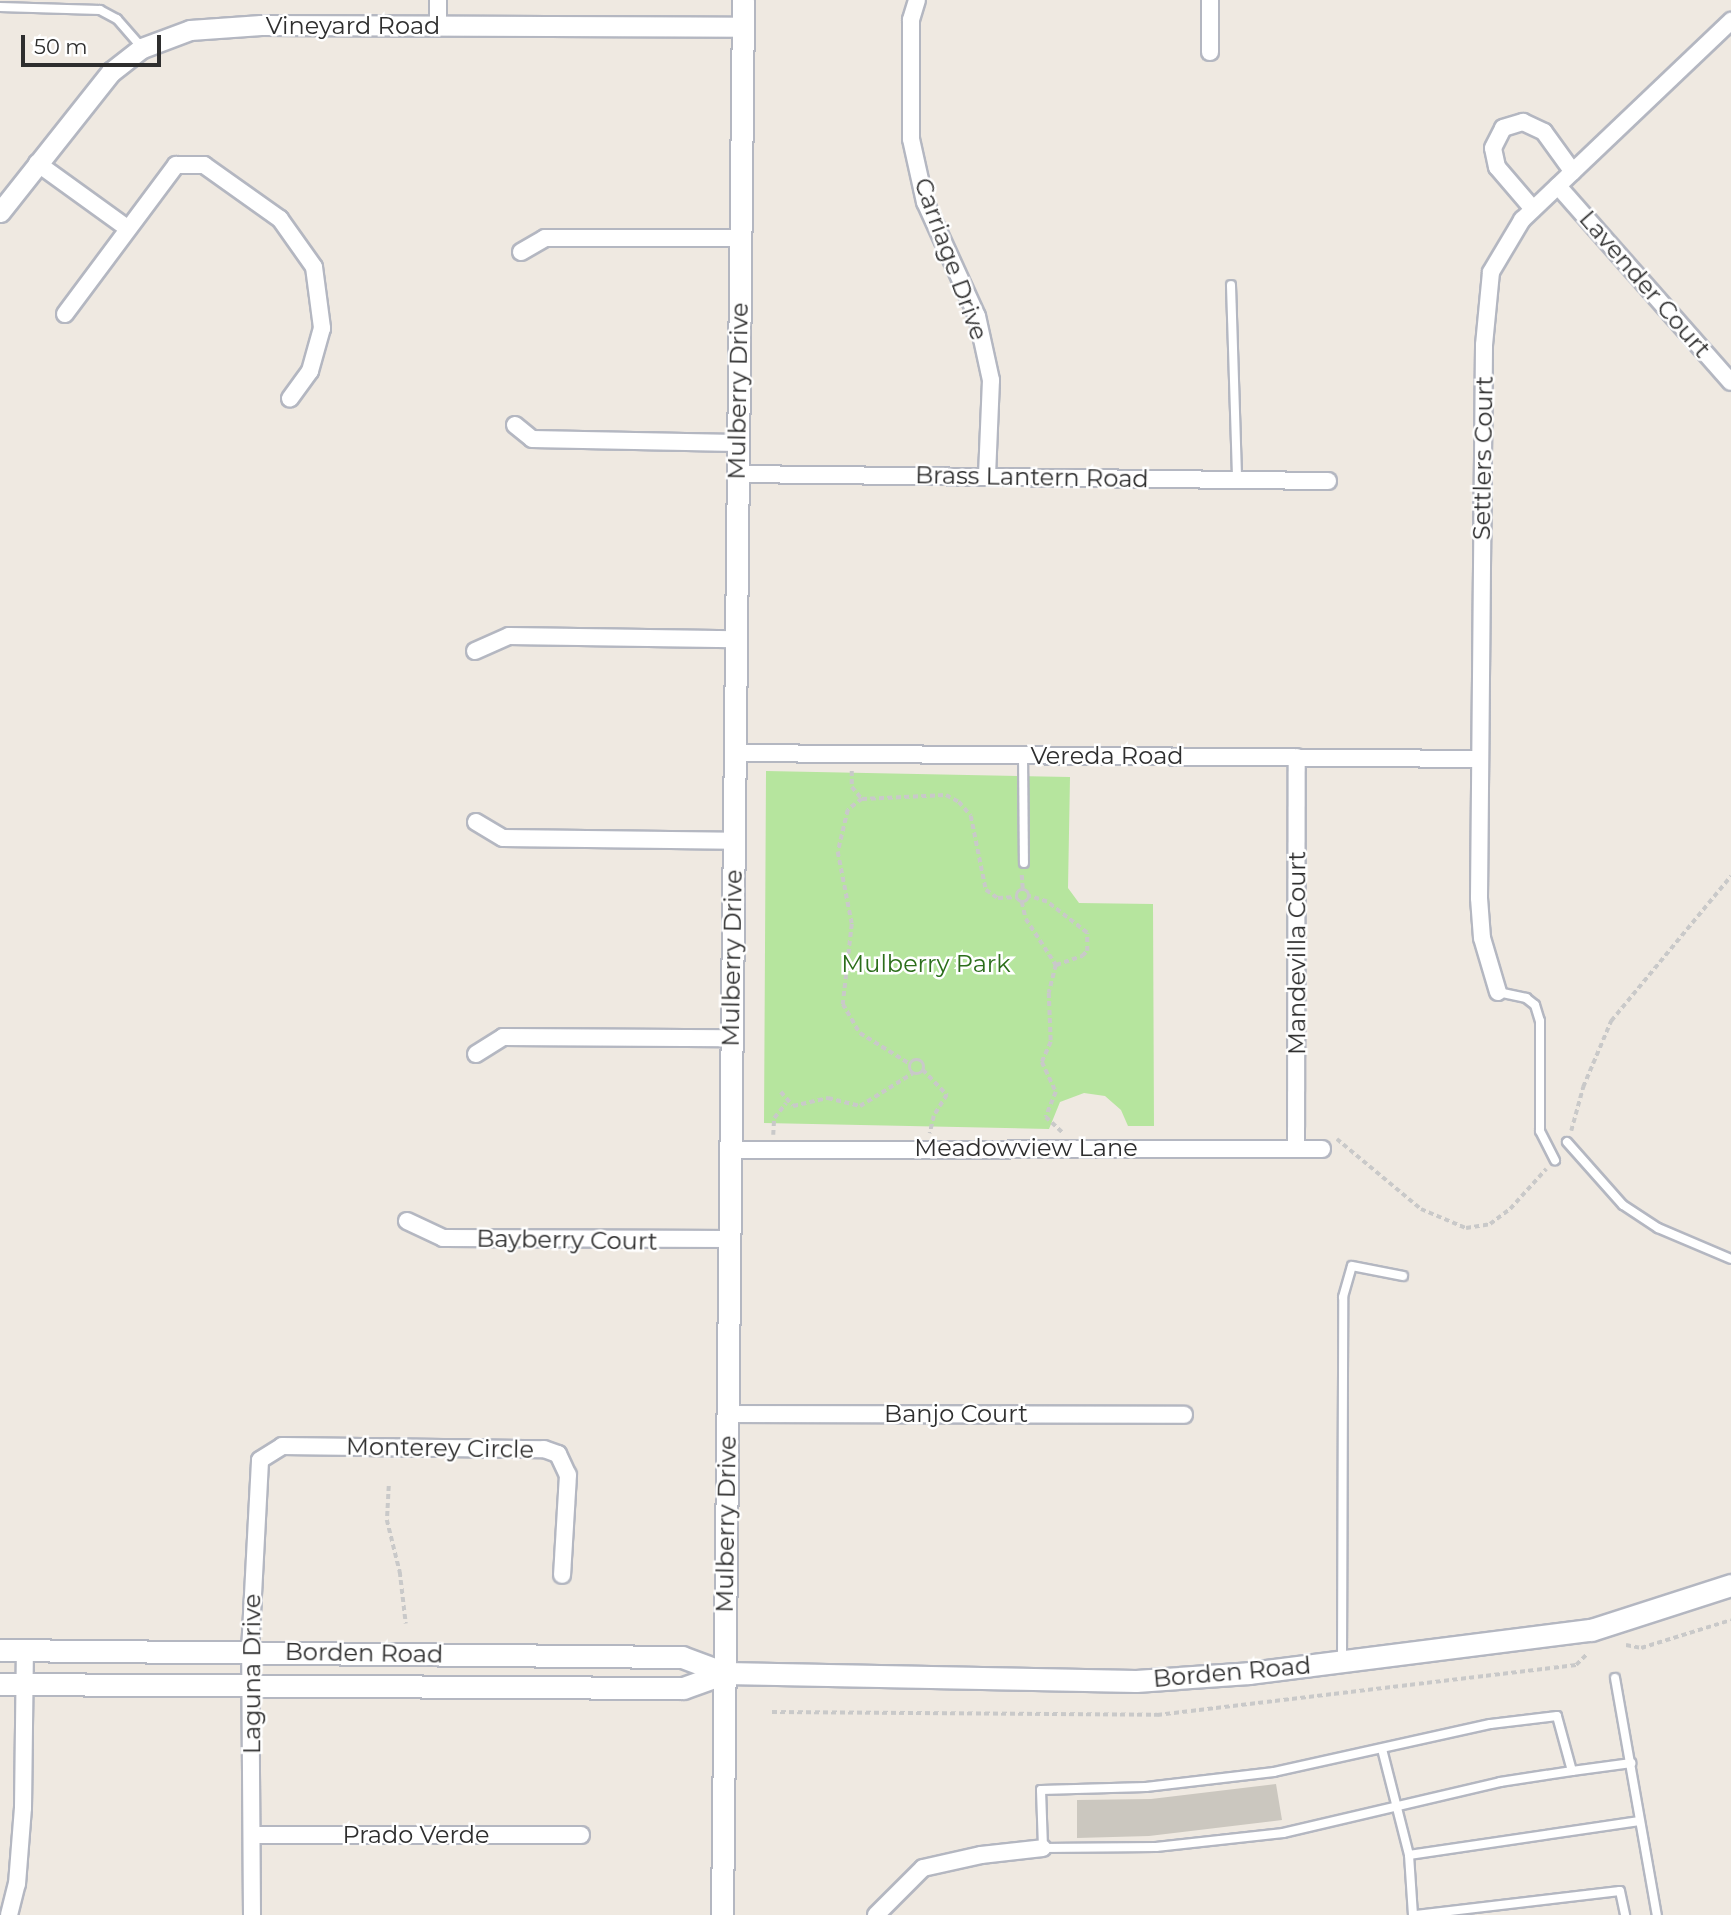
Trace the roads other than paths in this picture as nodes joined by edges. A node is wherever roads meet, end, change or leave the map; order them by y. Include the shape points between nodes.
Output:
1 (438, 0) edge
2 (743, 0) edge
3 (917, 0) edge
4 (1210, 0) edge
5 (0, 7) edge
6 (1731, 21) edge
7 (438, 26) junction
8 (743, 27) junction
9 (142, 48) junction
10 (1210, 52) dead end
11 (37, 163) junction
12 (1573, 172) junction
13 (1558, 186) junction
14 (1533, 209) junction
15 (0, 212) edge
16 (127, 228) junction
17 (739, 238) junction
18 (522, 251) dead end
19 (1231, 285) dead end
20 (65, 314) dead end
21 (1731, 382) edge
22 (289, 399) dead end
23 (515, 425) dead end
24 (737, 443) junction
25 (737, 474) junction
26 (987, 477) junction
27 (1237, 480) junction
28 (1328, 481) dead end
29 (735, 639) junction
30 (475, 651) dead end
31 (734, 753) junction
32 (1023, 755) junction
33 (1297, 757) junction
34 (1480, 759) junction
35 (476, 822) dead end
36 (733, 841) junction
37 (1024, 863) dead end
38 (1498, 992) joint
39 (731, 1038) junction
40 (476, 1054) dead end
41 (1567, 1142) dead end
42 (1296, 1149) junction
43 (1322, 1149) dead end
44 (730, 1150) junction
45 (1555, 1160) dead end
46 (407, 1221) dead end
47 (731, 1238) junction
48 (1731, 1259) edge
49 (1403, 1276) dead end
50 (727, 1414) junction
51 (1184, 1415) dead end
52 (282, 1446) joint
53 (562, 1575) dead end
54 (1731, 1585) edge
55 (0, 1650) edge
56 (25, 1650) junction
57 (250, 1652) junction
58 (1342, 1662) junction
59 (725, 1673) junction
60 (1615, 1678) dead end
61 (0, 1684) edge
62 (26, 1684) junction
63 (250, 1688) junction
64 (1382, 1749) junction
65 (1631, 1763) junction
66 (1572, 1771) junction
67 (1397, 1807) junction
68 (1640, 1821) junction
69 (252, 1835) junction
70 (580, 1835) dead end
71 (1043, 1848) junction
72 (1409, 1855) junction
73 (1467, 1912) edge
74 (9, 1915) edge
75 (252, 1915) edge
76 (722, 1915) edge
77 (876, 1915) edge
78 (1415, 1915) edge
79 (1625, 1915) edge
80 (1657, 1915) edge

1 - 7 street
2 - 8 main road, Mulberry Drive
3 - 26 street, Carriage Drive via 911,20 911,139 925,202 977,316 991,380
4 - 10 street
5 - 9 lane via 100,10 117,19
6 - 12 street, Settlers Court
7 - 8 street, Vineyard Road
7 - 9 street, Vineyard Road via 190,30
8 - 17 main road, Mulberry Drive
9 - 11 street, Vineyard Road via 111,72
11 - 15 street, Vineyard Road
11 - 16 street
12 - 13 street, Settlers Court
12 - 14 street via 1544,132 1523,122 1503,128 1493,148 1497,167
13 - 14 street, Settlers Court
13 - 21 street, Lavender Court
14 - 34 street, Settlers Court via 1491,272 1484,345
16 - 20 street
16 - 22 street via 176,165 204,165 280,219 314,267 322,328 310,371
17 - 18 street via 545,238
17 - 24 main road, Mulberry Drive
19 - 27 lane
23 - 24 street via 533,439
24 - 25 main road, Mulberry Drive
25 - 26 street, Brass Lantern Road
25 - 29 main road, Mulberry Drive
26 - 27 street, Brass Lantern Road
27 - 28 street, Brass Lantern Road
29 - 30 street via 509,636
29 - 31 main road, Mulberry Drive
31 - 32 street, Vereda Road
31 - 36 main road, Mulberry Drive
32 - 33 street, Vereda Road
32 - 37 lane
33 - 34 street, Vereda Road
33 - 42 street, Mandevilla Court
34 - 38 street, Settlers Court via 1481,925
35 - 36 street via 503,838
36 - 39 main road, Mulberry Drive
38 - 45 lane via 1535,1005 1540,1021 1540,1131
39 - 40 street via 503,1037
39 - 44 main road, Mulberry Drive
41 - 48 lane via 1623,1205 1658,1228
42 - 43 street, Meadowview Lane
42 - 44 street, Meadowview Lane
44 - 47 main road, Mulberry Drive
46 - 47 street, Bayberry Court via 443,1238
47 - 50 main road, Mulberry Drive
49 - 58 lane via 1352,1266 1343,1297
50 - 51 street, Banjo Court
50 - 59 main road, Mulberry Drive
52 - 53 street, Monterey Circle via 544,1449 558,1454 568,1475
52 - 57 street, Laguna Drive via 260,1460 256,1472
54 - 58 main road, Borden Road via 1591,1630
55 - 56 main road, Borden Road
56 - 57 main road, Borden Road
56 - 62 street
57 - 59 main road, Borden Road via 682,1657
57 - 63 street, Laguna Drive
58 - 59 main road, Borden Road via 1136,1681
59 - 63 main road, Borden Road via 683,1688
59 - 76 main road, Mulberry Drive
60 - 65 lane
61 - 62 main road, Borden Road
62 - 63 main road, Borden Road
62 - 74 street via 23,1808 17,1884
63 - 69 street, Laguna Drive
64 - 66 lane via 1490,1724 1557,1716
64 - 67 lane
64 - 71 lane via 1274,1772 1146,1787 1041,1790
65 - 66 lane
65 - 68 lane
66 - 67 lane via 1500,1782
67 - 71 lane via 1283,1833 1156,1847
67 - 72 lane
68 - 72 lane
68 - 80 lane
69 - 70 street, Prado Verde
69 - 75 street, Laguna Drive
71 - 77 street via 923,1868
72 - 78 lane
73 - 78 lane
73 - 79 lane via 1620,1891

